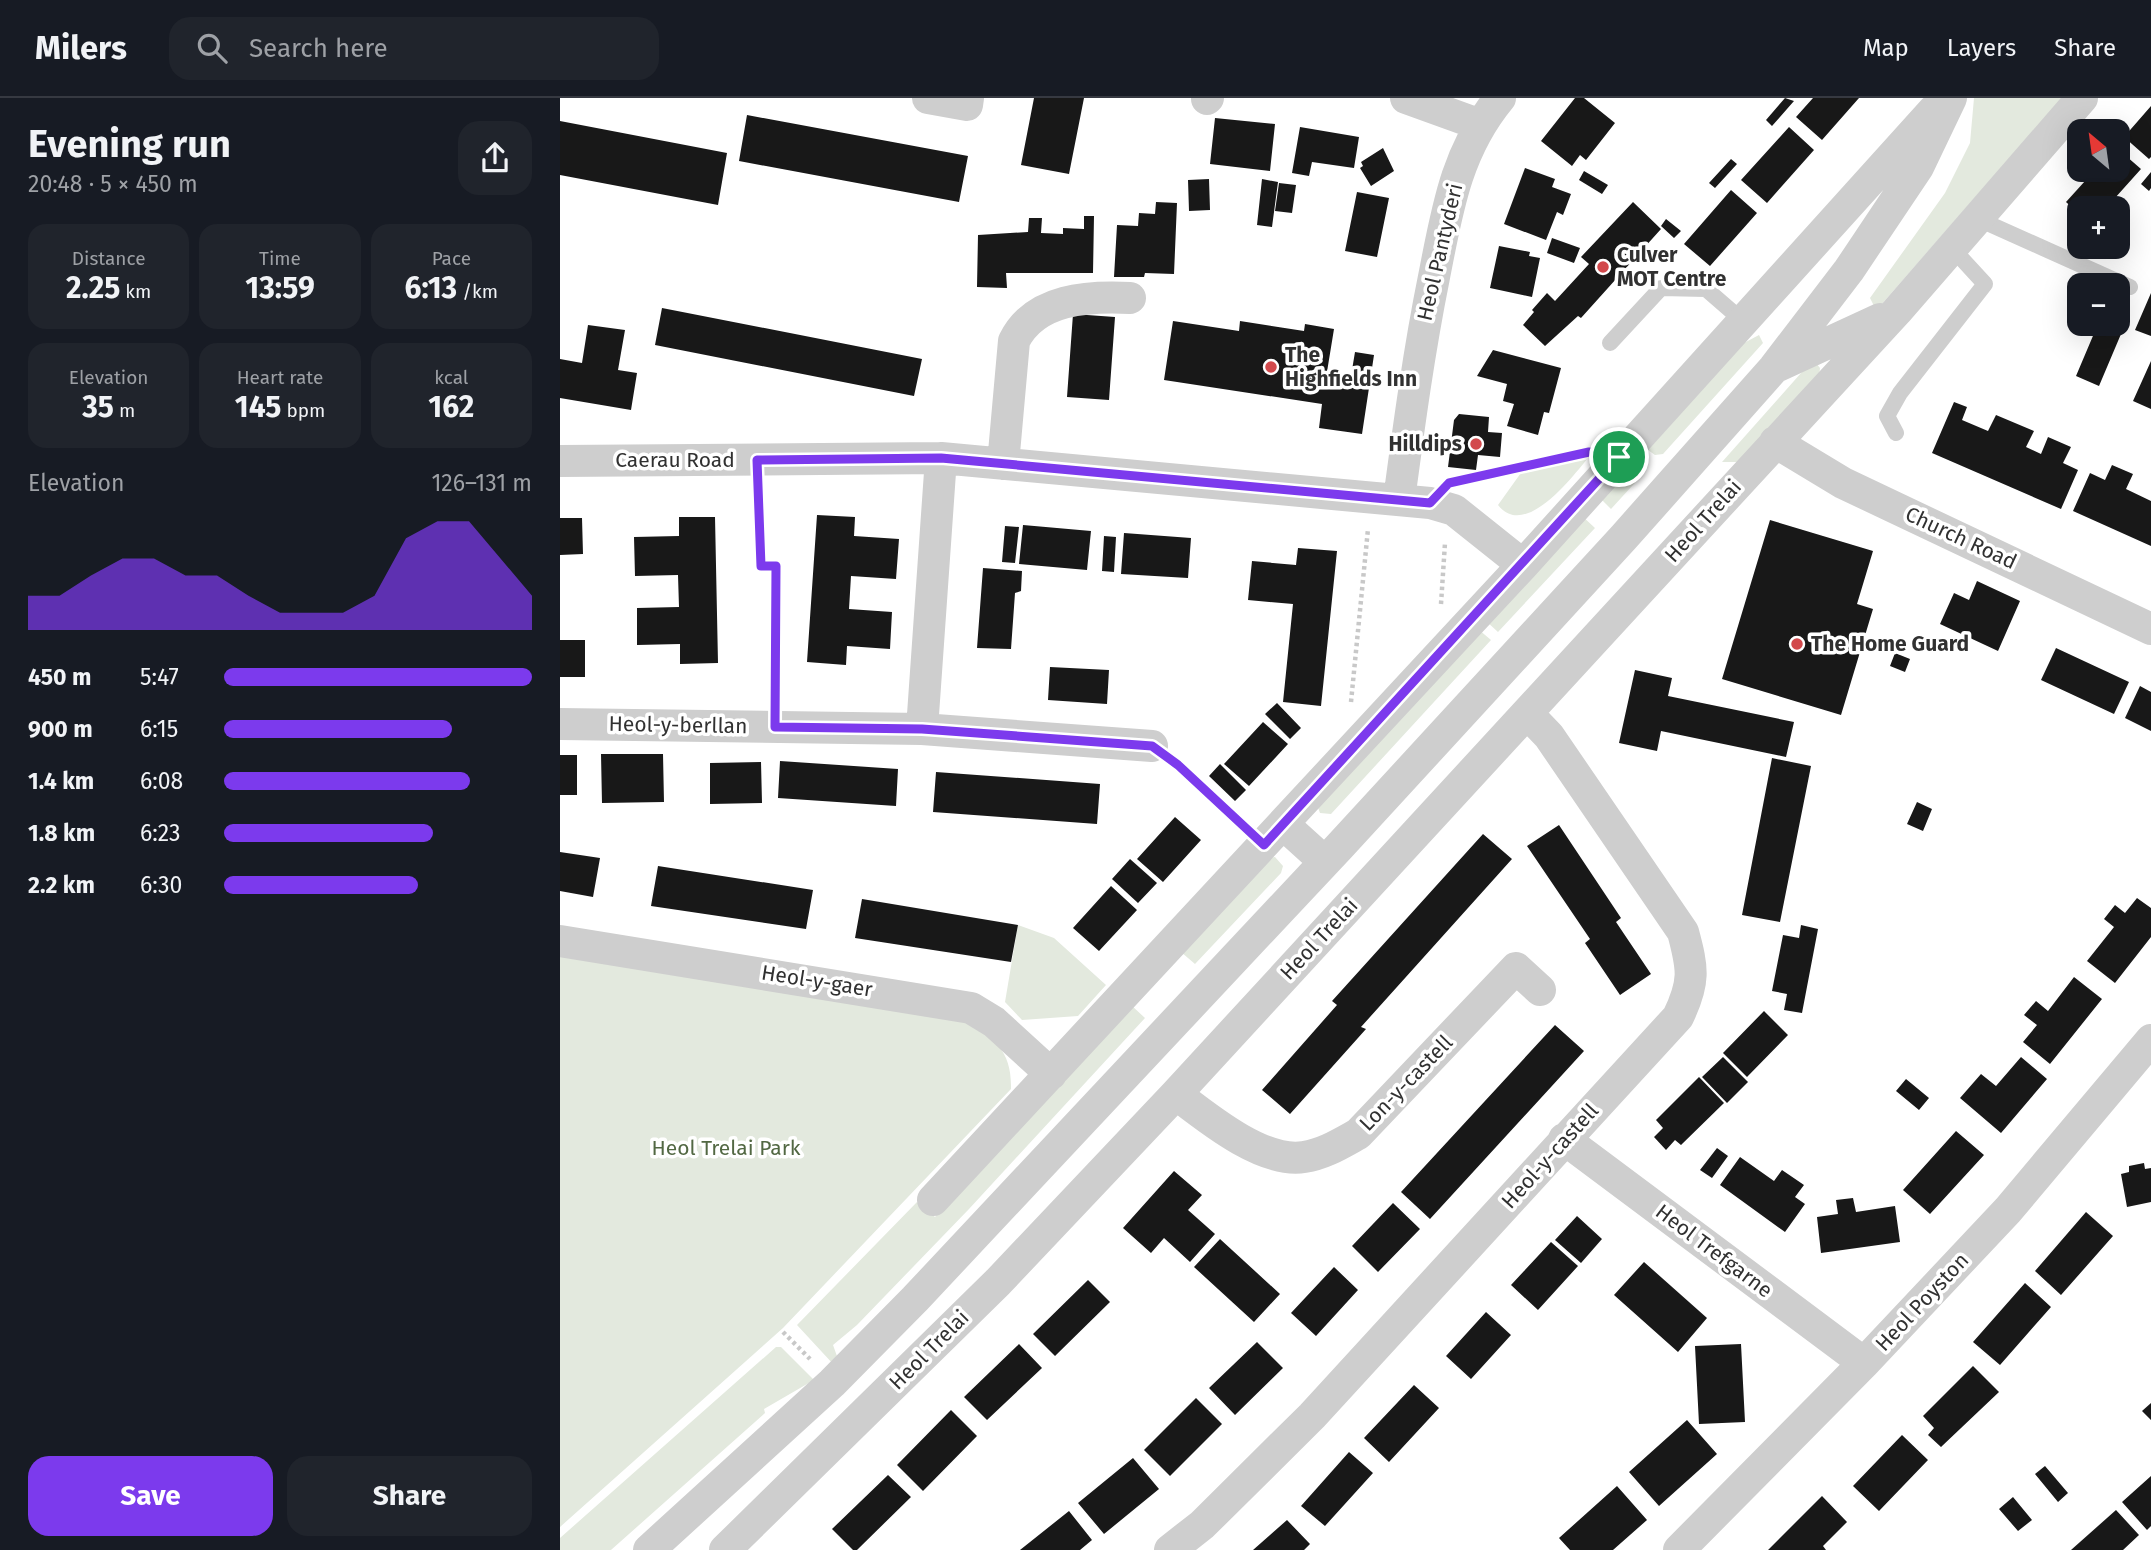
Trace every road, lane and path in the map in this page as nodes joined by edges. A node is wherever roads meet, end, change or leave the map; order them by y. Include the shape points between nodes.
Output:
1 (928, 98) edge
2 (968, 98) edge
3 (1406, 98) edge
4 (1500, 98) edge
5 (1944, 98) edge
6 (1951, 98) edge
7 (2082, 98) edge
8 (1478, 124) junction
9 (1976, 218) junction
10 (1951, 247) junction
11 (2099, 273) edge
12 (1130, 298) dead end
13 (1897, 311) junction
14 (1744, 322) junction
15 (1610, 343) dead end
16 (1774, 368) junction
17 (1896, 432) dead end
18 (1775, 442) junction
19 (1619, 457) junction
20 (941, 458) junction
21 (757, 460) junction
22 (560, 461) edge
23 (1003, 464) junction
24 (1385, 500) junction
25 (1430, 503) junction
26 (1460, 515) junction
27 (1523, 565) junction
28 (2151, 629) edge
29 (1456, 636) junction
30 (1527, 713) junction
31 (560, 724) edge
32 (775, 727) junction
33 (922, 729) junction
34 (1152, 746) joint
35 (1352, 748) junction
36 (1274, 834) junction
37 (1325, 862) junction
38 (560, 941) edge
39 (1540, 990) dead end
40 (2148, 1049) edge
41 (1051, 1074) junction
42 (1176, 1094) junction
43 (1564, 1139) junction
44 (933, 1200) dead end
45 (1864, 1363) junction
46 (727, 1549) edge
47 (649, 1550) edge
48 (1170, 1550) edge
49 (1679, 1550) edge

1 - 2 street via 967,105
3 - 8 street
4 - 8 street, Heol Pantyderi
5 - 14 street
6 - 16 street, Heol Trelai via 1918,167 1849,270
7 - 9 street, Heol Trelai
8 - 24 street, Heol Pantyderi via 1452,189
9 - 10 street, Heol Trelai
9 - 11 lane
10 - 13 street, Heol Trelai
10 - 17 lane via 1985,284 1900,393 1887,416
12 - 23 street via 1073,299 1031,320 1017,334
13 - 16 street, Heol Trelai
13 - 18 street, Heol Trelai
14 - 15 lane via 1706,289 1661,288
14 - 19 street
16 - 37 street, Heol Trelai
18 - 28 street, Church Road via 1843,483
18 - 30 street, Heol Trelai
19 - 25 path via 1589,452 1449,483
19 - 27 street
20 - 21 street, Caerau Road
20 - 23 street, Caerau Road
20 - 33 street
21 - 22 street, Caerau Road
21 - 32 path via 761,566 776,566
23 - 24 street, Caerau Road
24 - 25 street, Caerau Road
24 - 35 path via 1350,711
25 - 26 street, Caerau Road
26 - 27 street, Caerau Road
26 - 29 path via 1446,535 1440,620
27 - 29 street
29 - 35 street
30 - 42 street, Heol Trelai
30 - 43 street, Heol-y-castell via 1549,736 1683,932 1693,969 1678,1017
31 - 32 street, Heol-y-berllan
32 - 33 street, Heol-y-berllan
33 - 34 street, Heol-y-berllan
34 - 36 path
35 - 36 street
36 - 37 street
36 - 41 street
37 - 47 street, Heol Trelai via 906,1309
38 - 41 street, Heol-y-gaer via 971,1008 994,1022
39 - 42 street, Lon-y-castell via 1517,968 1358,1134 1332,1149 1301,1158 1263,1150 1231,1135
40 - 45 street, Heol Poyston via 2008,1210
41 - 44 street
42 - 46 street, Heol Trelai via 998,1282
43 - 45 street, Heol Trefgarne
43 - 48 street, Heol-y-castell via 1312,1416 1202,1525
45 - 49 street, Heol Poyston

